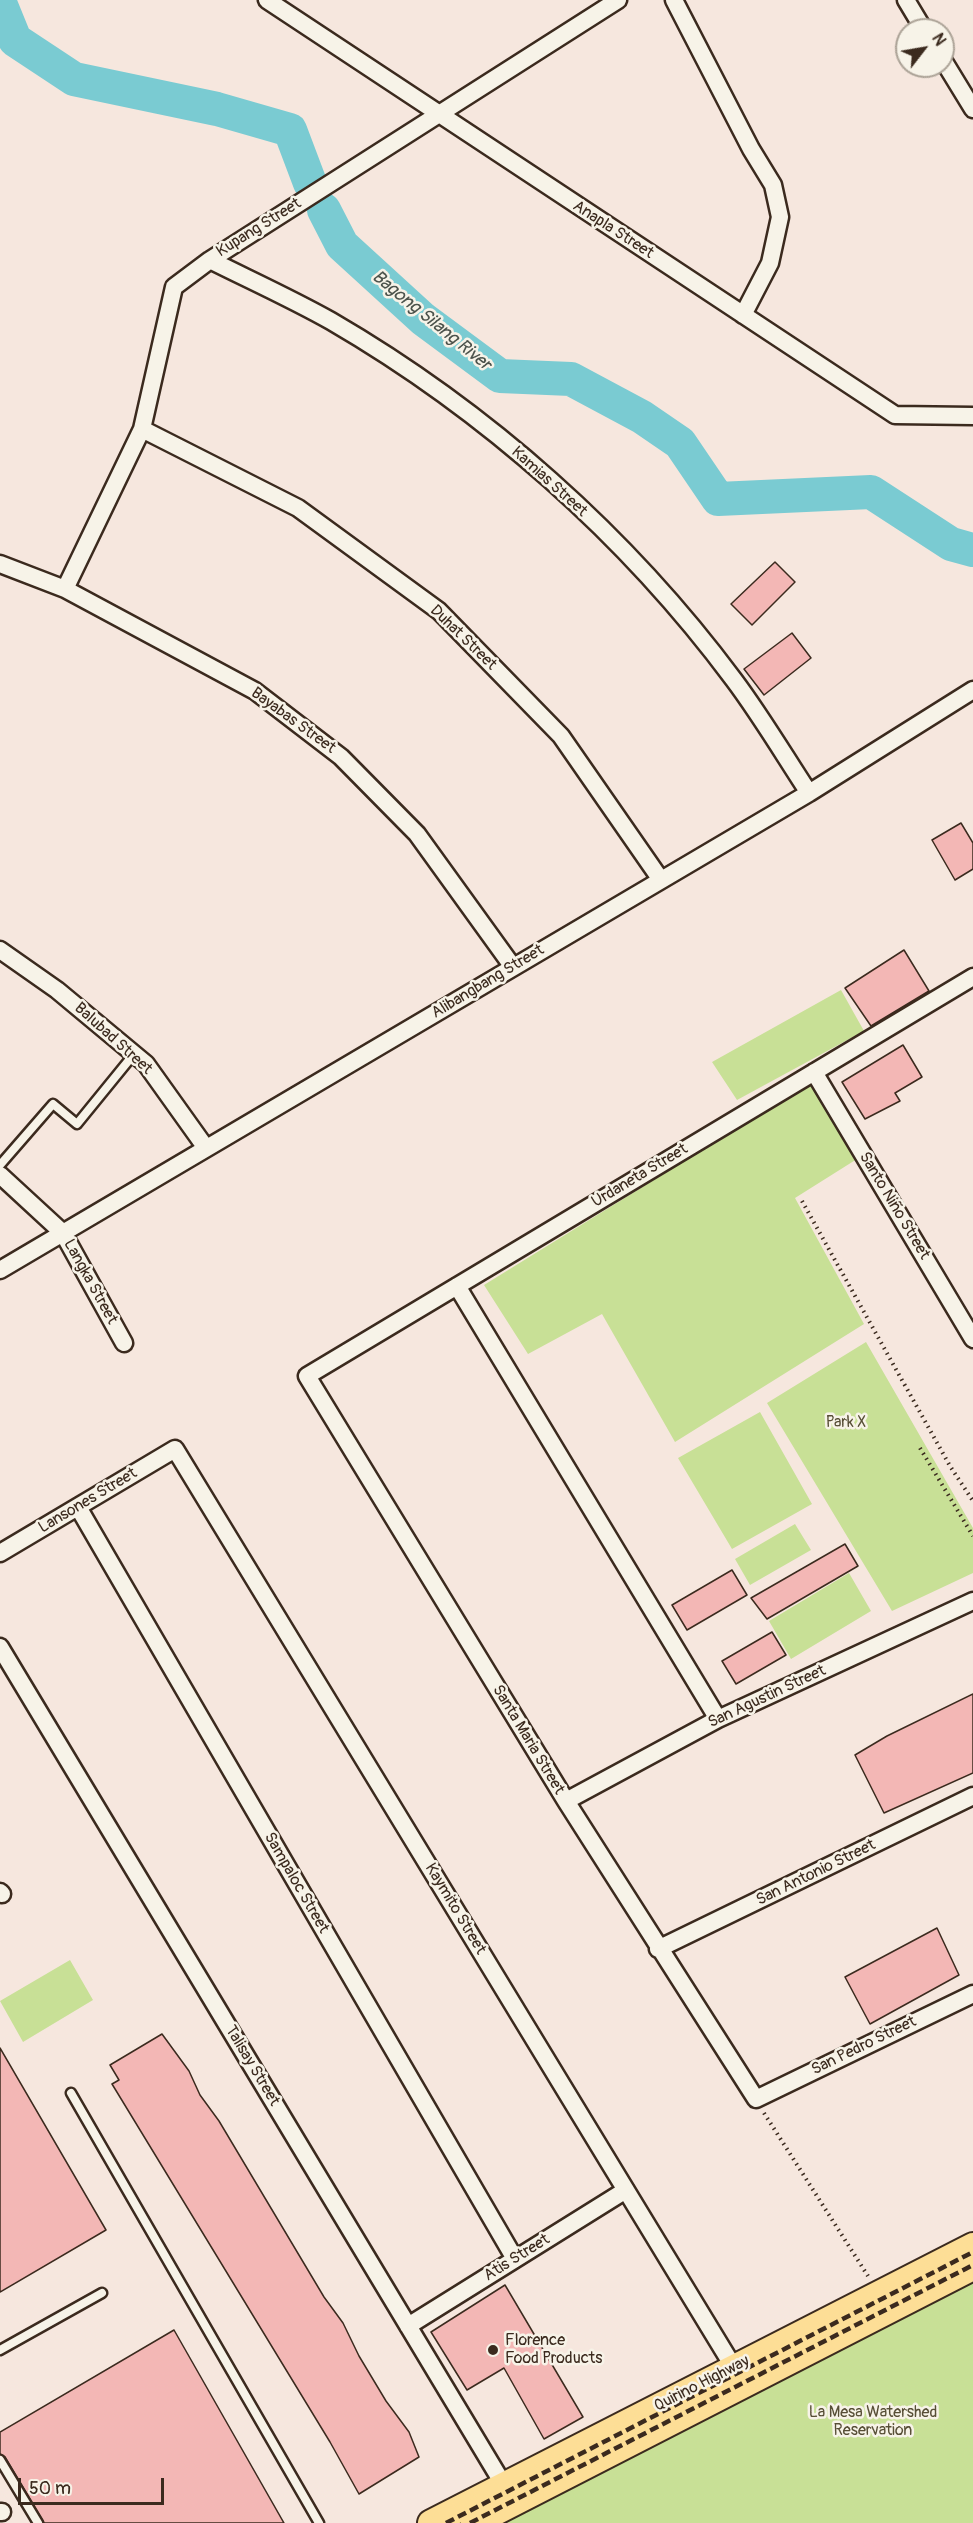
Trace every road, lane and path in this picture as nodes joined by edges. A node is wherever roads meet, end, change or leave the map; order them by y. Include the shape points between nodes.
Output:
1 (267, 0) edge
2 (618, 0) edge
3 (674, 0) edge
4 (906, 0) edge
5 (917, 18) edge
6 (954, 78) edge
7 (973, 109) edge
8 (438, 115) junction
9 (210, 260) junction
10 (743, 315) junction
11 (973, 416) edge
12 (142, 429) junction
13 (0, 564) edge
14 (65, 589) junction
15 (973, 690) edge
16 (809, 792) junction
17 (661, 880) junction
18 (0, 950) edge
19 (513, 967) junction
20 (973, 977) edge
21 (134, 1054) junction
22 (814, 1072) junction
23 (206, 1148) junction
24 (0, 1165) edge
25 (0, 1175) edge
26 (802, 1201) dead end
27 (63, 1233) junction
28 (0, 1270) edge
29 (457, 1286) junction
30 (973, 1339) edge
31 (124, 1343) dead end
32 (307, 1376) joint
33 (920, 1448) dead end
34 (175, 1449) joint
35 (973, 1501) edge
36 (78, 1508) junction
37 (973, 1536) edge
38 (0, 1553) edge
39 (973, 1601) edge
40 (0, 1647) edge
41 (718, 1719) junction
42 (973, 1796) edge
43 (566, 1801) junction
44 (658, 1949) junction
45 (973, 1994) edge
46 (71, 2093) dead end
47 (756, 2099) junction
48 (626, 2190) junction
49 (973, 2246) edge
50 (515, 2259) junction
51 (862, 2266) dead end
52 (973, 2267) edge
53 (102, 2293) dead end
54 (879, 2304) junction
55 (408, 2326) junction
56 (0, 2350) edge
57 (739, 2377) junction
58 (0, 2460) edge
59 (508, 2493) junction
60 (38, 2523) edge
61 (319, 2523) edge
62 (431, 2523) edge
63 (474, 2523) edge

1 - 8 street, Anapla Street
2 - 8 street, Kupang Street
3 - 10 street via 773,185 780,217 770,263
4 - 5 street
6 - 7 street
8 - 9 street, Kupang Street
8 - 10 street, Anapla Street
9 - 12 street, Kupang Street via 174,287
9 - 16 street, Kamias Street via 350,334 444,395 550,480 647,575 698,636 734,680
10 - 11 street, Anapla Street via 895,415
12 - 14 street, Kupang Street
12 - 17 street, Duhat Street via 298,508 439,612 561,736
13 - 14 street, Bayabas Street
14 - 19 street, Bayabas Street via 255,691 341,757 417,834
15 - 16 street, Alibangbang Street
16 - 17 street, Alibangbang Street
17 - 19 street, Alibangbang Street
18 - 21 street, Balubad Street via 57,990
19 - 23 street, Alibangbang Street
20 - 22 street, Urdaneta Street
21 - 23 street, Balubad Street via 146,1064
21 - 24 lane via 77,1124 53,1104
22 - 29 street, Urdaneta Street
22 - 30 street, Santo Niño Street
23 - 27 street, Alibangbang Street
25 - 27 street, Langka Street
26 - 35 path
27 - 28 street, Alibangbang Street
27 - 31 street, Langka Street
29 - 32 street, Urdaneta Street
29 - 41 street
32 - 43 street, Santa Maria Street
33 - 37 path
34 - 36 street, Lansones Street
34 - 48 street, Kaymito Street
36 - 38 street, Lansones Street
36 - 50 street, Sampaloc Street
39 - 41 street, San Agustin Street
40 - 55 street, Talisay Street
41 - 43 street, San Agustin Street
42 - 44 street, San Antonio Street
43 - 44 street, Santa Maria Street
44 - 47 street, Santa Maria Street
45 - 47 street, San Pedro Street
46 - 61 lane
47 - 51 path
48 - 50 street, Atis Street
48 - 57 street, Kaymito Street
49 - 54 main road, Quirino Highway
50 - 55 street, Atis Street
52 - 54 main road, Quirino Highway
53 - 56 lane
54 - 57 main road, Quirino Highway
55 - 59 street, Talisay Street
57 - 59 main road, Quirino Highway
58 - 60 lane
59 - 62 main road, Quirino Highway
59 - 63 main road, Quirino Highway

